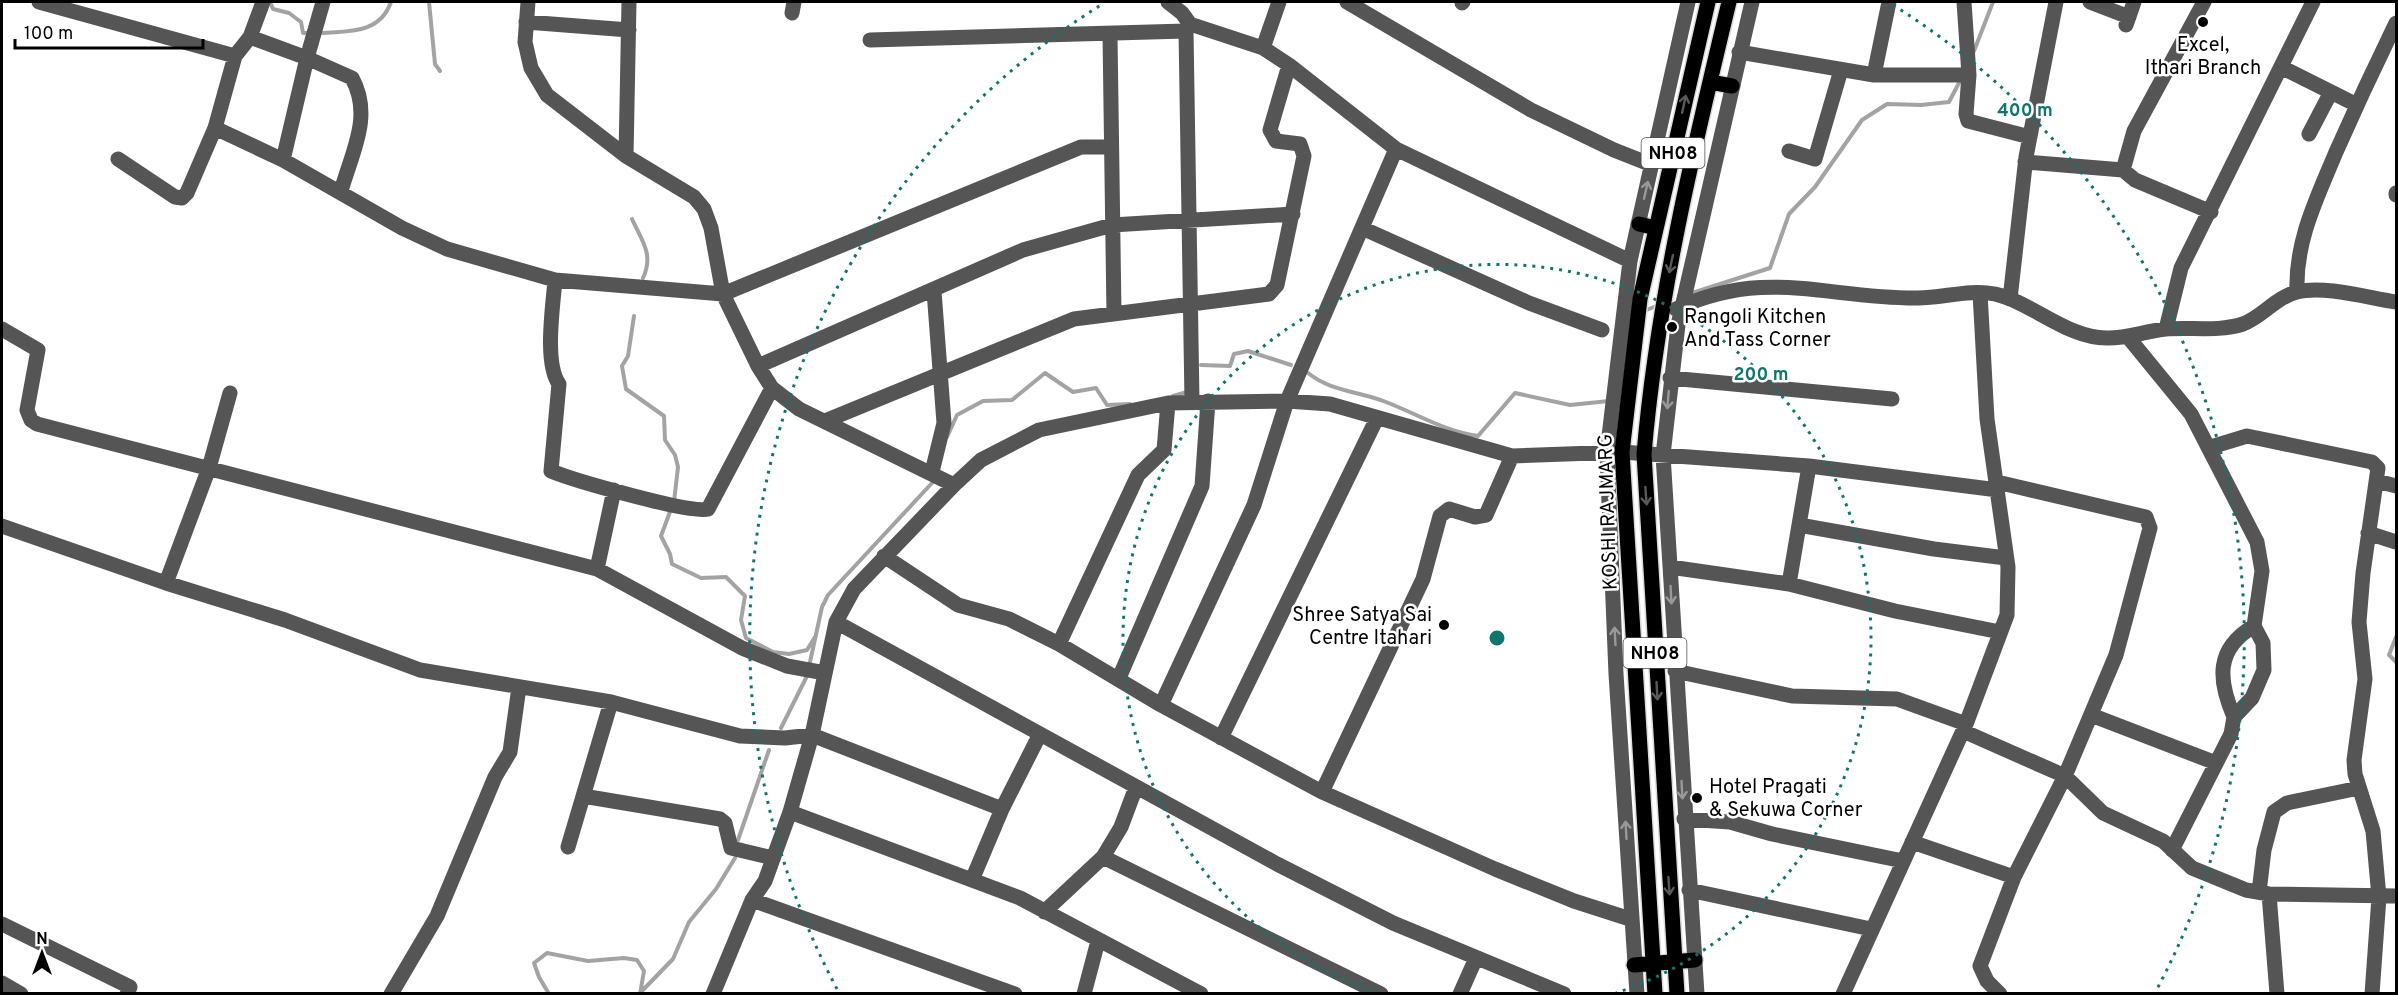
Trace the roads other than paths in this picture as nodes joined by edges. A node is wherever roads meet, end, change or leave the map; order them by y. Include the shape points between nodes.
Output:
1 (39, 2) edge
2 (263, 2) edge
3 (323, 2) edge
4 (528, 2) edge
5 (629, 2) edge
6 (1168, 2) edge
7 (1279, 2) edge
8 (1347, 2) edge
9 (1688, 2) edge
10 (1707, 2) edge
11 (1728, 2) edge
12 (1889, 2) edge
13 (1964, 2) edge
14 (2056, 2) edge
15 (2090, 2) edge
16 (2134, 2) edge
17 (2204, 2) edge
18 (2313, 2) edge
19 (1751, 4) edge
20 (80, 7) edge
21 (1187, 17) edge
22 (526, 22) junction
23 (629, 30) junction
24 (2394, 33) edge
25 (1110, 35) junction
26 (250, 37) junction
27 (870, 40) dead end
28 (1263, 48) junction
29 (1739, 52) junction
30 (235, 56) junction
31 (307, 58) junction
32 (1289, 65) junction
33 (2281, 67) junction
34 (1841, 70) junction
35 (1874, 75) junction
36 (1969, 75) junction
37 (1710, 82) junction
38 (1732, 86) junction
39 (2331, 92) junction
40 (2357, 105) junction
41 (215, 128) junction
42 (2309, 134) dead end
43 (2030, 137) junction
44 (1110, 147) junction
45 (1396, 149) junction
46 (1789, 151) dead end
47 (626, 156) junction
48 (118, 159) dead end
49 (283, 160) junction
50 (2025, 162) junction
51 (1652, 165) junction
52 (2123, 170) junction
53 (341, 191) junction
54 (2211, 212) junction
55 (1293, 214) junction
56 (1190, 219) junction
57 (1639, 224) junction
58 (1112, 225) junction
59 (1362, 228) junction
60 (1656, 228) junction
61 (1630, 261) junction
62 (555, 280) junction
63 (934, 291) junction
64 (1980, 292) junction
65 (2297, 292) junction
66 (723, 294) junction
67 (1683, 299) junction
68 (2010, 299) junction
69 (2397, 302) edge
70 (1192, 305) junction
71 (1632, 306) junction
72 (1661, 309) junction
73 (1114, 314) junction
74 (2, 329) edge
75 (2166, 329) junction
76 (1602, 330) dead end
77 (2128, 337) junction
78 (758, 366) junction
79 (942, 371) junction
80 (1670, 378) junction
81 (772, 388) junction
82 (230, 393) dead end
83 (1892, 399) dead end
84 (1192, 401) junction
85 (1208, 401) junction
86 (1287, 401) junction
87 (1168, 403) junction
88 (1377, 418) junction
89 (825, 421) junction
90 (2211, 447) junction
91 (1615, 453) junction
92 (1644, 454) junction
93 (1663, 455) junction
94 (1512, 456) junction
95 (1809, 466) junction
96 (209, 468) junction
97 (932, 472) junction
98 (2377, 481) junction
99 (954, 485) junction
100 (1997, 486) junction
101 (2397, 486) edge
102 (614, 490) junction
103 (1799, 525) junction
104 (2, 526) edge
105 (2368, 533) junction
106 (2397, 542) edge
107 (884, 556) junction
108 (2006, 558) junction
109 (1670, 567) junction
110 (597, 569) junction
111 (166, 583) junction
112 (1789, 584) junction
113 (836, 622) junction
114 (2254, 626) junction
115 (2000, 632) junction
116 (1059, 644) junction
117 (1675, 671) junction
118 (825, 673) junction
119 (1119, 678) junction
120 (519, 687) junction
121 (611, 702) junction
122 (1161, 705) junction
123 (2091, 715) junction
124 (2234, 717) junction
125 (1964, 727) junction
126 (1040, 734) junction
127 (812, 735) junction
128 (1221, 738) junction
129 (2216, 763) junction
130 (2065, 776) junction
131 (1136, 787) junction
132 (2359, 788) junction
133 (1322, 792) junction
134 (584, 796) junction
135 (1002, 809) junction
136 (790, 812) junction
137 (1684, 819) junction
138 (1912, 842) junction
139 (568, 847) dead end
140 (2172, 850) junction
141 (1103, 856) junction
142 (773, 858) junction
143 (1903, 861) junction
144 (2014, 878) junction
145 (972, 880) junction
146 (1689, 890) junction
147 (2264, 893) junction
148 (2397, 896) edge
149 (2379, 897) junction
150 (752, 900) junction
151 (1044, 912) junction
152 (1630, 919) junction
153 (2, 924) edge
154 (1871, 929) junction
155 (1098, 941) junction
156 (1476, 958) junction
157 (1695, 960) junction
158 (1674, 962) junction
159 (1653, 964) junction
160 (1634, 965) junction
161 (2, 983) edge
162 (21, 993) edge
163 (127, 993) edge
164 (391, 993) edge
165 (713, 993) edge
166 (1015, 993) edge
167 (1084, 993) edge
168 (1201, 993) edge
169 (1381, 993) edge
170 (1460, 993) edge
171 (1563, 993) edge
172 (1636, 993) edge
173 (1655, 993) edge
174 (1677, 993) edge
175 (1697, 993) edge
176 (1843, 993) edge
177 (2000, 993) edge
178 (2277, 993) edge
179 (2372, 993) edge

1 - 20 street
2 - 26 street
3 - 31 street
4 - 22 street
5 - 23 street
6 - 21 street
7 - 28 street
8 - 51 street via 1531,110
9 - 51 street
60 -> 10 main road, KOSHI RAJMARG / NH08
11 - 19 street
11 - 37 main road, KOSHI RAJMARG / NH08
12 - 35 street
13 - 36 street
14 - 43 street
15 - 16 street via 2127,21
17 - 52 street via 2134,131
18 - 33 street
19 - 29 street
20 - 30 street
21 - 25 street
21 - 28 street
21 - 56 street
22 - 23 street
22 - 47 street via 525,42 531,68 547,95
23 - 47 street
24 - 40 street
25 - 27 street
25 - 44 street
26 - 30 street
26 - 31 street
28 - 32 street
29 - 34 street
29 - 38 street
30 - 41 street
31 - 49 street
31 - 53 street via 352,78 362,104 363,118
32 - 45 street
32 - 55 street via 1270,130 1276,141 1300,144 1304,150
33 - 39 street
33 - 54 street
34 - 35 street
34 - 46 street via 1815,159
35 - 36 street
36 - 43 street via 1965,114 1968,121
37 - 38 main road
37 -> 72 main road, KOSHI RAJMARG / NH08
38 - 67 street
39 - 40 street
39 - 42 street
40 - 65 street via 2306,222 2296,265
41 - 48 street via 182,198 175,198
41 - 49 street
43 - 50 street
44 - 58 street
44 - 66 street via 1081,147
45 - 59 street
45 - 61 street
47 - 66 street via 694,197 704,209
49 - 53 street
50 - 52 street
50 - 68 street
57 -> 51 street
52 - 54 street via 2135,180
53 - 62 street via 402,228 447,249
54 - 75 street via 2181,268
55 - 56 street
55 - 70 street via 1276,285 1269,294
56 - 58 street
56 - 70 street
57 - 60 main road
57 - 61 street
58 - 63 street via 1023,250
58 - 73 street
59 - 76 street via 1529,303
59 - 86 street
60 - 71 main road, KOSHI RAJMARG / NH08
61 - 71 street
62 - 66 street
62 - 102 street via 553,375 559,384 551,471
63 - 78 street
63 - 79 street
64 - 67 street via 1917,298 1772,285
64 - 68 street
64 - 100 street via 1988,418
65 - 69 street via 2316,290
65 - 75 street via 2274,302 2245,323 2216,329
66 - 78 street
67 - 72 street
67 - 80 street
68 - 77 street via 2088,336
70 - 73 street
70 - 84 street
71 - 91 main road, KOSHI RAJMARG / NH08
71 - 91 street via 1620,329
72 - 92 main road, KOSHI RAJMARG / NH08 via 1650,375
73 - 79 street via 1074,319
74 - 96 street via 38,350 27,411 31,420
75 - 77 street
77 - 90 street via 2189,410
78 - 81 street
79 - 89 street
79 - 97 street via 944,423
80 - 83 street
80 -> 93 street
81 - 89 street via 799,409
81 - 102 street via 713,504 702,511
82 - 96 street
84 - 85 street
84 - 87 street
85 - 86 street
85 - 119 street via 1202,486
86 - 88 street via 1330,404
86 - 122 street via 1254,505
87 - 99 street via 1038,430 981,460
87 - 116 street via 1164,450 1138,475
88 - 94 street
88 - 128 street
89 - 97 street
90 - 98 street via 2244,436 2253,437 2372,462 2378,468
90 - 114 street via 2259,550 2262,571
91 - 92 street
91 - 94 street
152 -> 91 street
91 - 159 main road, KOSHI RAJMARG / NH08
92 - 93 street
92 -> 158 main road, KOSHI RAJMARG / NH08
93 - 95 street
93 - 109 street
94 - 133 street via 1486,515 1475,517 1449,509 1440,516 1423,579
95 - 100 street
95 - 103 street
96 - 110 street
96 - 111 street
97 - 99 street
98 - 101 street
98 - 105 street
99 - 107 street
100 - 108 street
100 - 123 street via 2145,517 2149,521 2116,655
102 - 110 street
103 - 108 street
103 - 112 street
104 - 111 street
105 - 106 street
105 - 132 street via 2359,622 2365,679 2354,760
107 - 113 street via 854,589
107 - 116 street via 958,605 1009,619
108 - 115 street via 2007,615
109 - 112 street
109 -> 117 street
110 - 118 street via 742,648 787,666
111 - 120 street via 285,620 420,670
112 - 115 street via 1895,612
113 - 118 street
113 - 126 street
114 - 124 street via 2263,643 2264,670 2252,698
114 - 124 street via 2236,636 2226,656 2225,697
115 - 125 street
116 - 119 street
117 - 125 street via 1792,696 1897,699
117 -> 137 street
118 - 127 street
119 - 122 street
120 - 121 street
120 - 164 street via 510,752 495,777 436,916
121 - 127 street via 740,736
121 - 134 street
122 - 128 street
123 - 129 street
123 - 130 street
124 - 129 street via 2231,734
125 - 130 street
125 - 138 street
126 - 131 street
126 - 135 street
127 - 135 street
127 - 136 street
128 - 133 street
129 - 140 street
130 - 140 street via 2103,813 2163,841
130 - 144 street
131 - 141 street via 1121,827
131 - 156 street via 1393,923
132 - 147 street via 2287,803 2274,812 2264,849
132 - 149 street via 2373,831
133 - 152 street via 1495,869
134 - 139 street
134 - 142 street via 720,819 725,823 731,848
135 - 145 street
136 - 142 street
136 - 145 street
137 - 143 street via 1730,822
137 - 146 street
138 - 143 street
138 - 144 street
140 - 147 street via 2192,868 2246,890
141 - 151 street
141 - 169 street
142 - 150 street
143 - 154 street
144 - 177 street via 1980,966
145 - 151 street via 1020,898
146 - 154 street
146 - 157 street
147 - 149 street
147 - 178 street
148 - 149 street
149 - 179 street
150 - 165 street
150 - 166 street
151 - 155 street
152 - 160 street
153 - 163 street via 130,987
154 - 176 street
155 - 167 street
155 - 168 street
156 - 170 street
156 - 171 street
157 - 158 main road
157 - 175 street
158 - 159 main road
158 - 174 main road, KOSHI RAJMARG / NH08
159 - 160 main road
159 - 173 main road, KOSHI RAJMARG / NH08
160 - 172 street
161 - 162 street

